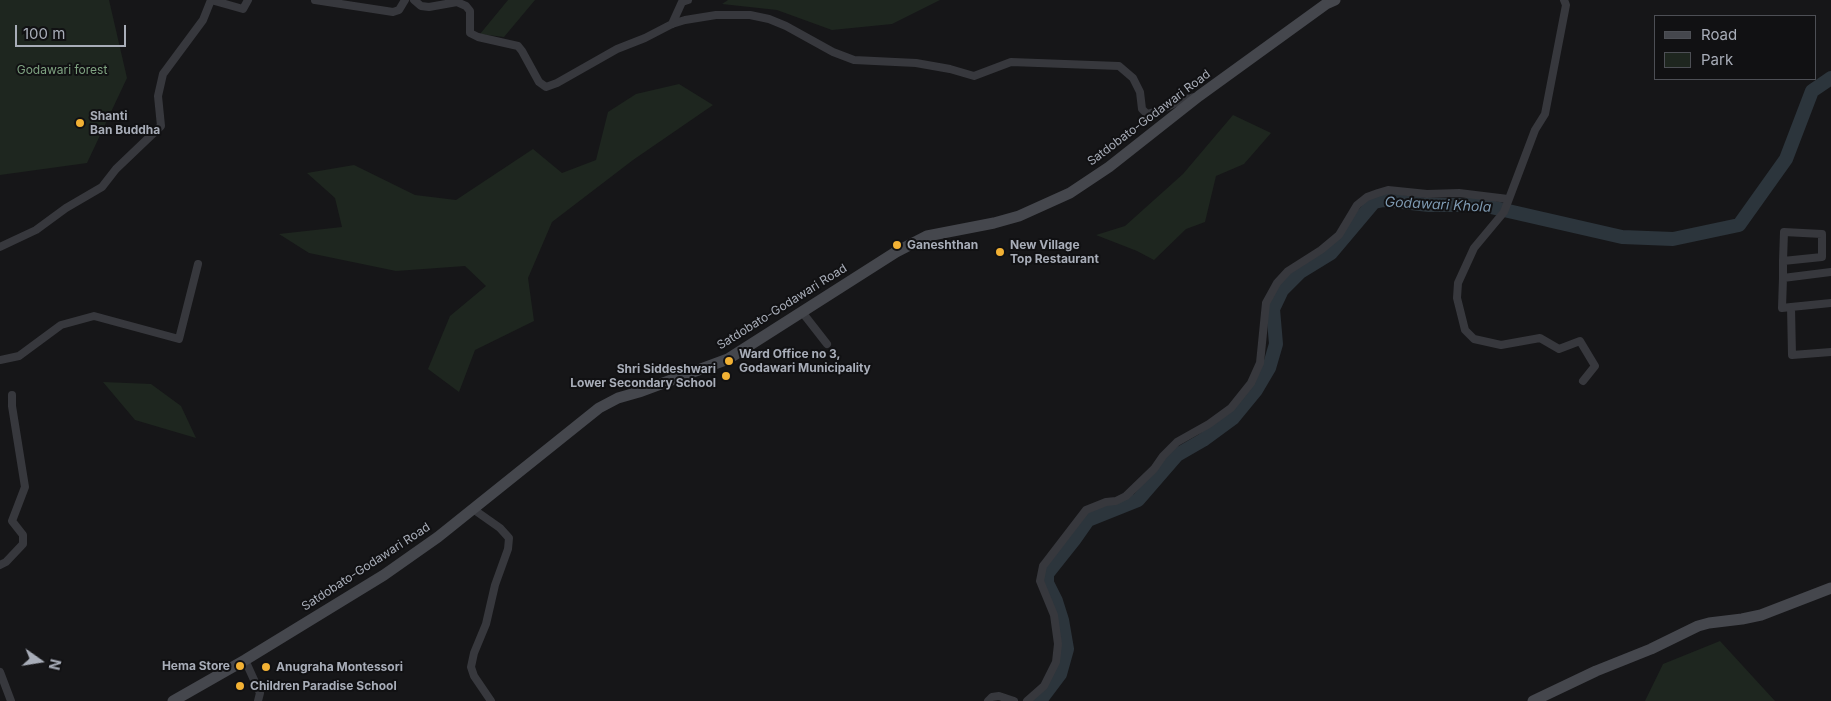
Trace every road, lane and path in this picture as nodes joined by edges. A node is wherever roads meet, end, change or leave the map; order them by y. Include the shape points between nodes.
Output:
1 (211, 0) edge
2 (248, 0) edge
3 (315, 0) edge
4 (405, 0) edge
5 (414, 0) edge
6 (688, 0) edge
7 (1335, 0) edge
8 (1564, 0) edge
9 (672, 24) junction
10 (1199, 96) junction
11 (1508, 199) junction
12 (0, 247) edge
13 (1783, 261) junction
14 (198, 264) dead end
15 (1831, 272) edge
16 (1783, 278) junction
17 (1831, 303) edge
18 (1791, 307) junction
19 (802, 312) junction
20 (827, 344) dead end
21 (1831, 352) edge
22 (0, 360) edge
23 (1583, 381) dead end
24 (12, 395) dead end
25 (473, 509) junction
26 (0, 565) edge
27 (1831, 588) edge
28 (244, 660) junction
29 (0, 672) edge
30 (11, 701) edge
31 (173, 701) edge
32 (258, 701) edge
33 (491, 701) edge
34 (988, 701) edge
35 (1014, 701) edge
36 (1027, 701) edge
37 (1534, 701) edge

1 - 2 street via 243,10
1 - 12 street via 203,20 163,74 158,96 161,126 102,187 36,230
3 - 4 street via 393,12 399,10
5 - 9 street via 429,7 456,2 466,6 470,11 470,34 518,46 539,82 546,87
6 - 9 street via 682,2
7 - 10 street, Satdobato-Godawari Road
8 - 11 street via 1566,5 1545,114 1534,130
9 - 10 street via 716,15 750,15 786,26 854,60 916,63 974,76 1011,62 1119,66 1133,78 1140,92 1142,109 1147,114
10 - 19 street, Satdobato-Godawari Road via 1070,193 1019,216 927,236
11 - 23 street via 1504,212 1474,248 1458,283 1457,298 1466,330 1474,340 1500,344 1540,338 1559,349 1580,341 1595,366
11 - 36 street via 1388,190 1378,193 1357,205 1339,235 1322,250 1276,283 1266,304 1260,363 1251,383 1231,408 1177,442 1126,496 1086,510 1043,566 1040,581 1054,615 1058,644 1056,662 1044,686
13 - 13 street via 1822,258 1822,234 1784,232
13 - 16 street
14 - 22 street via 178,339 94,316 61,324 19,356
15 - 16 street
16 - 18 street via 1782,308
17 - 18 street
18 - 21 street via 1792,355
19 - 20 street
19 - 25 street, Satdobato-Godawari Road via 728,358 599,408
24 - 26 street via 25,487 12,521 23,535 24,544
25 - 28 street, Satdobato-Godawari Road via 384,575
25 - 33 street via 509,538 471,667
27 - 37 street via 1761,615 1698,626
28 - 31 street, Satdobato-Godawari Road
28 - 32 street via 260,693
29 - 30 street
34 - 35 street via 995,696

